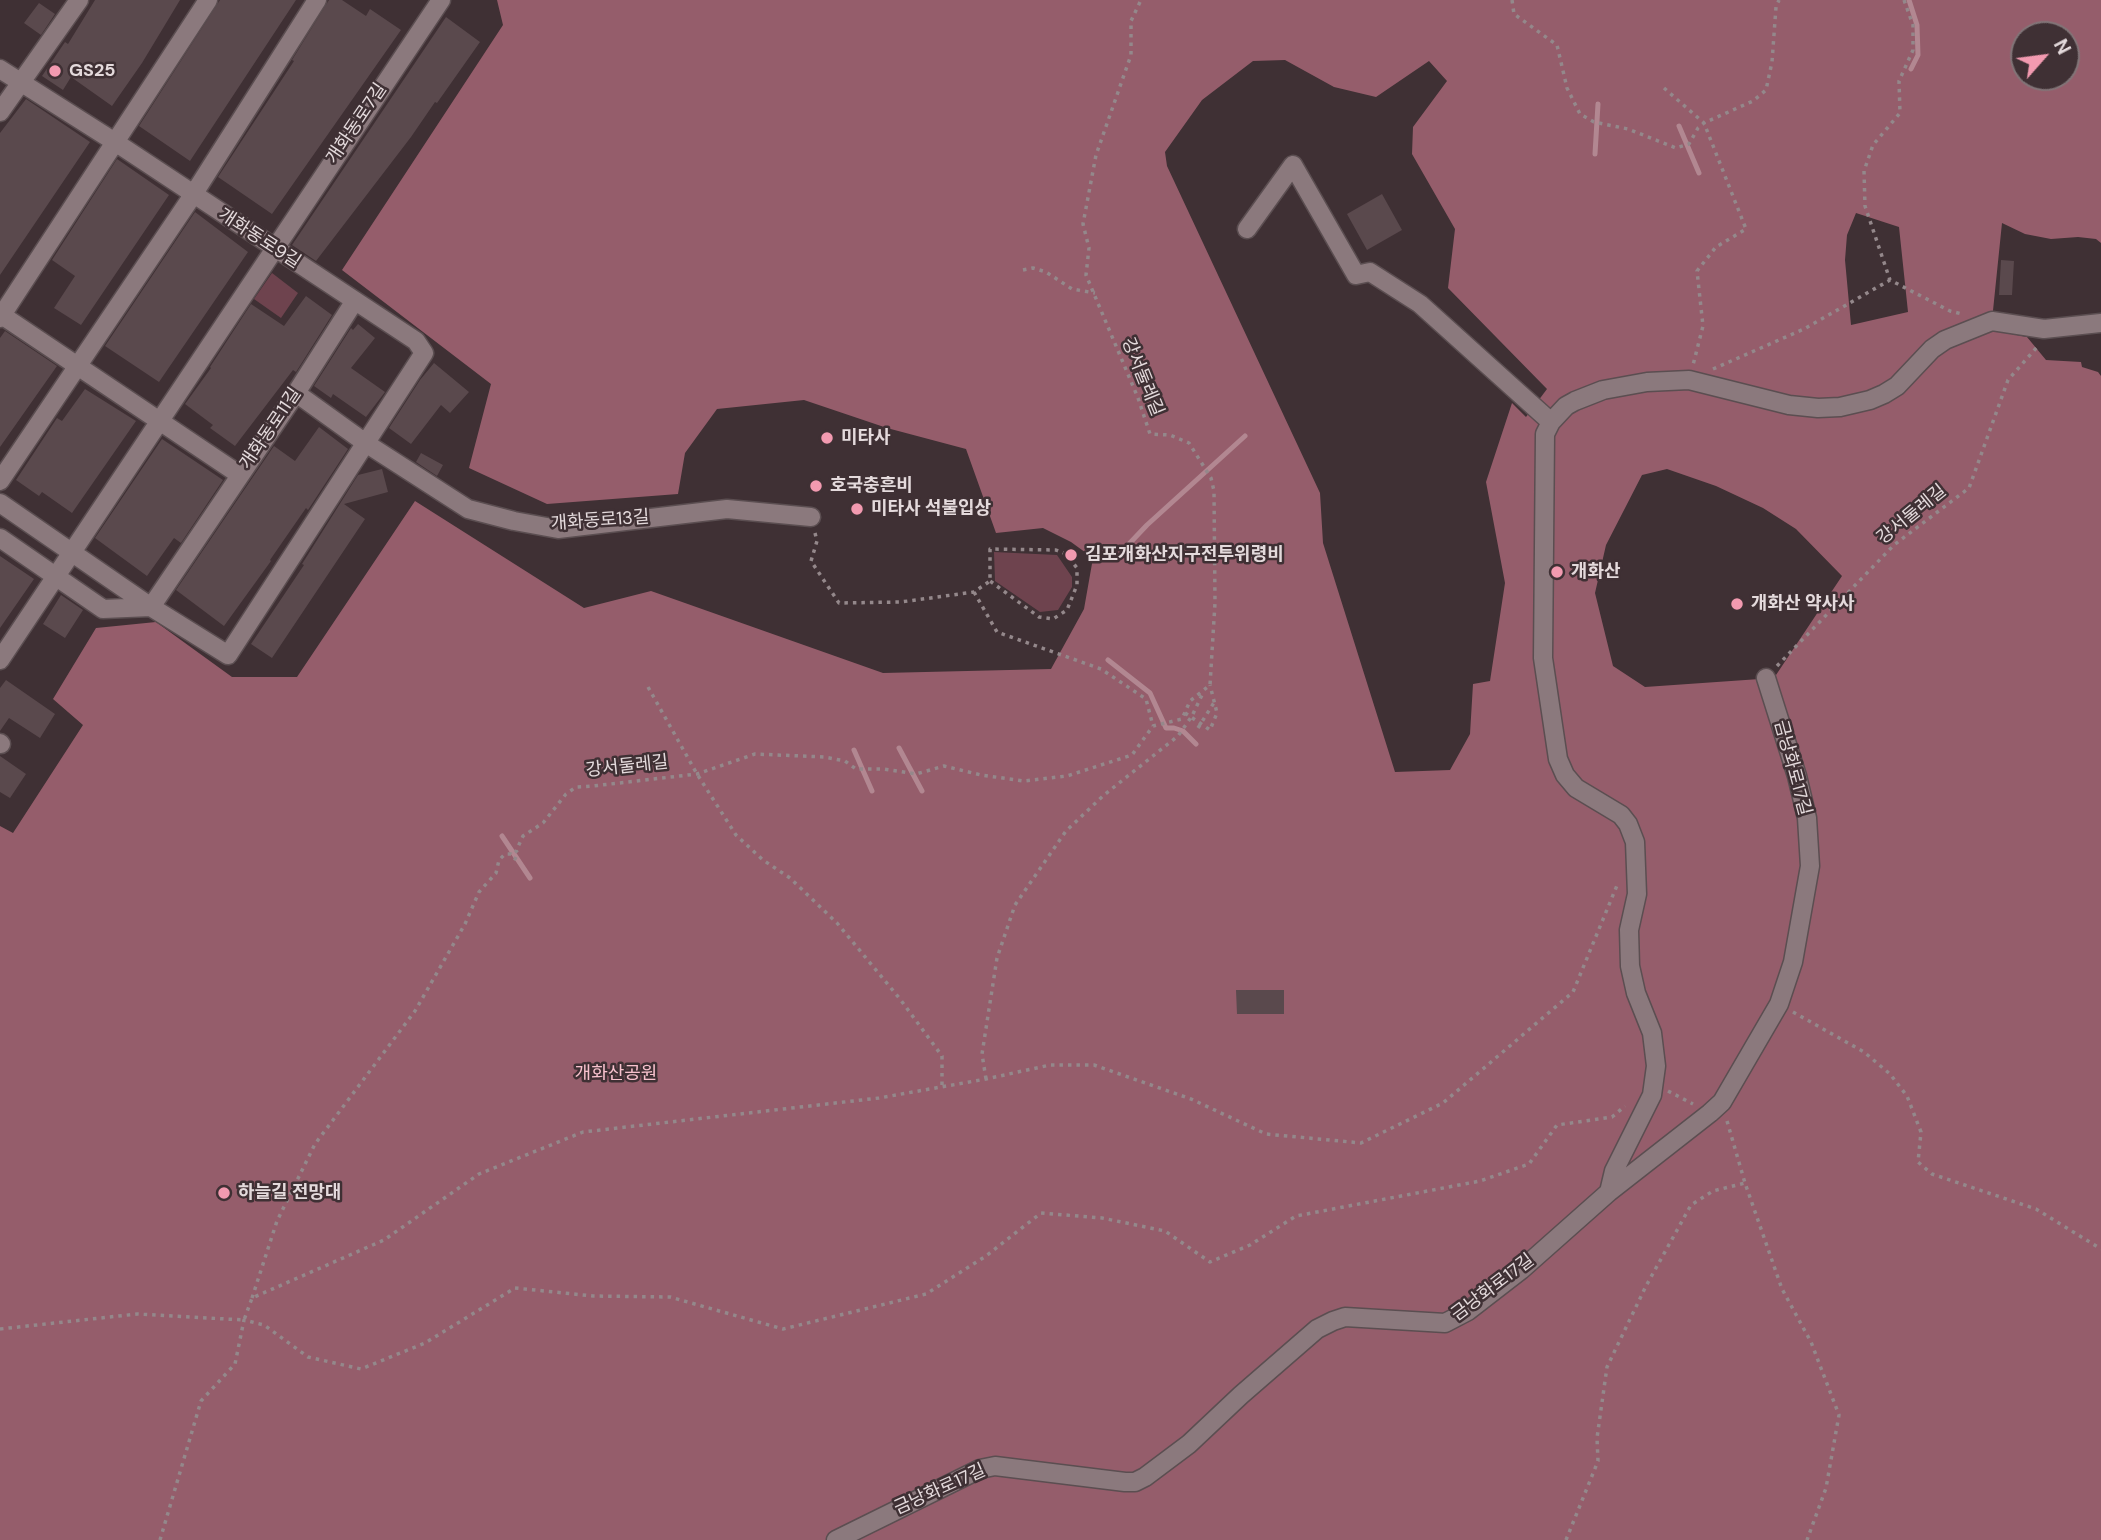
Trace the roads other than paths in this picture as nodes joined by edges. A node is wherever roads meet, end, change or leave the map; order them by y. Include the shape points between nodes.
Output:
1 (79, 0) edge
2 (208, 0) edge
3 (317, 0) edge
4 (441, 0) edge
5 (0, 69) edge
6 (21, 82) junction
7 (0, 112) edge
8 (116, 142) junction
9 (193, 195) junction
10 (1247, 229) dead end
11 (274, 248) junction
12 (354, 302) junction
13 (1, 316) edge
14 (2101, 323) edge
15 (77, 366) junction
16 (296, 393) junction
17 (159, 421) junction
18 (1551, 422) junction
19 (367, 444) junction
20 (240, 475) junction
21 (0, 481) edge
22 (0, 503) edge
23 (811, 517) road end
24 (0, 538) edge
25 (72, 552) junction
26 (56, 576) junction
27 (151, 607) junction
28 (0, 660) edge
29 (1766, 678) road end
30 (1609, 1192) junction
31 (836, 1540) edge

1 - 6 street
2 - 8 street
3 - 9 street
4 - 11 street, 개화동로7길
5 - 6 street, 개화동로9길
6 - 7 street
6 - 8 street, 개화동로9길
8 - 9 street, 개화동로9길
8 - 13 street, 개화동로11길
9 - 11 street, 개화동로9길
9 - 15 street
10 - 18 street via 1293,165 1356,275 1370,272 1420,304
11 - 12 street, 개화동로9길
11 - 17 street
12 - 16 street, 개화동로11길
12 - 19 street, 개화동로9길 via 416,341 424,353
13 - 15 street, 개화동로11길
14 - 18 street via 2045,329 1992,321 1945,340 1884,394 1850,405 1790,405 1689,380 1647,382 1603,390 1566,406
15 - 17 street, 개화동로11길
15 - 21 street
16 - 19 street, 개화동로13길
16 - 20 street, 개화동로11길
17 - 20 street, 개화동로11길
17 - 25 street
18 - 30 street via 1545,434 1544,658 1558,759 1576,788 1621,815 1635,842 1637,894 1628,946 1656,1066 1652,1095 1614,1171
19 - 23 street, 개화동로13길 via 468,509 514,521 558,528 727,509
19 - 27 street via 228,655
20 - 27 street
22 - 25 street
24 - 26 street
25 - 26 street
25 - 27 street
26 - 27 street via 103,609
26 - 28 street
29 - 30 street, 금낭화로17길 via 1807,818 1810,866 1793,962 1779,1004 1716,1107
30 - 31 street, 금낭화로17길 via 1494,1292 1445,1324 1345,1317 1317,1329 1189,1444 1135,1482 995,1466 980,1469

